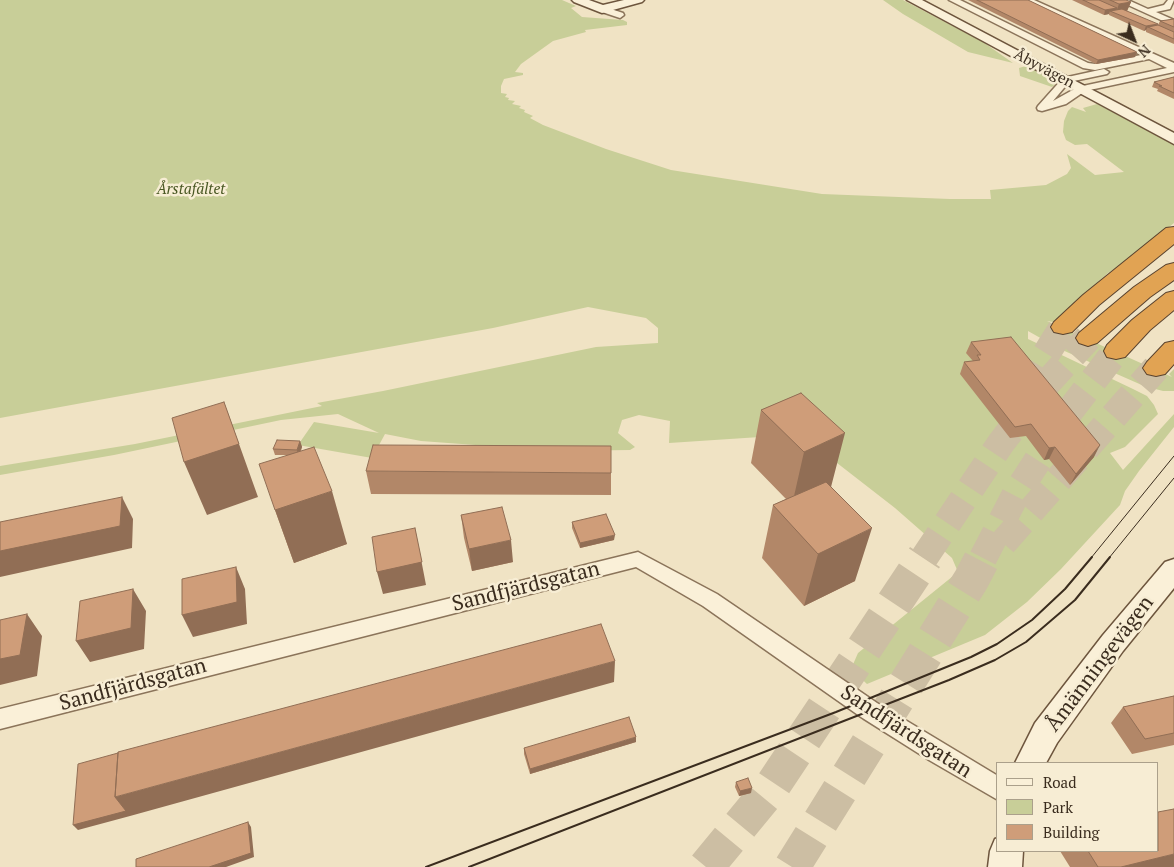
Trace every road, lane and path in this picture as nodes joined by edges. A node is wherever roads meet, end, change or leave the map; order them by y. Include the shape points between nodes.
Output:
1 (578, 0) edge
2 (638, 0) edge
3 (914, 0) edge
4 (931, 0) edge
5 (952, 0) edge
6 (1026, 0) edge
7 (1121, 0) edge
8 (1172, 0) edge
9 (602, 9) junction
10 (1148, 11) junction
11 (620, 15) dead end
12 (1171, 20) edge
13 (1155, 58) junction
14 (1174, 68) edge
15 (1080, 83) junction
16 (1174, 127) edge
17 (1174, 139) edge
18 (1174, 232) edge
19 (1174, 270) edge
20 (1174, 298) edge
21 (1063, 328) tunnel mouth
22 (1088, 338) tunnel mouth
23 (1174, 349) edge
24 (1116, 351) tunnel mouth
25 (1156, 368) tunnel mouth
26 (1174, 569) edge
27 (0, 719) edge
28 (1031, 762) edge
29 (996, 788) edge
30 (1006, 852) edge
31 (1005, 867) edge

1 - 9 street
2 - 9 street
3 - 15 street, Åbyvägen
4 - 15 street, Åbyvägen
5 - 13 street via 1086,66
6 - 13 street
7 - 10 street
8 - 10 street via 1167,7
9 - 11 street
10 - 12 street
13 - 14 street
13 - 15 street
14 - 15 street
15 - 16 street, Åbyvägen
15 - 17 street, Åbyvägen
18 - 21 highway via 1091,300
19 - 22 highway via 1142,292
20 - 24 highway
23 - 25 highway
26 - 28 street, Åmänningevägen via 1068,703
27 - 29 street, Sandfjärdsgatan via 638,559 710,600 869,710
30 - 31 street

